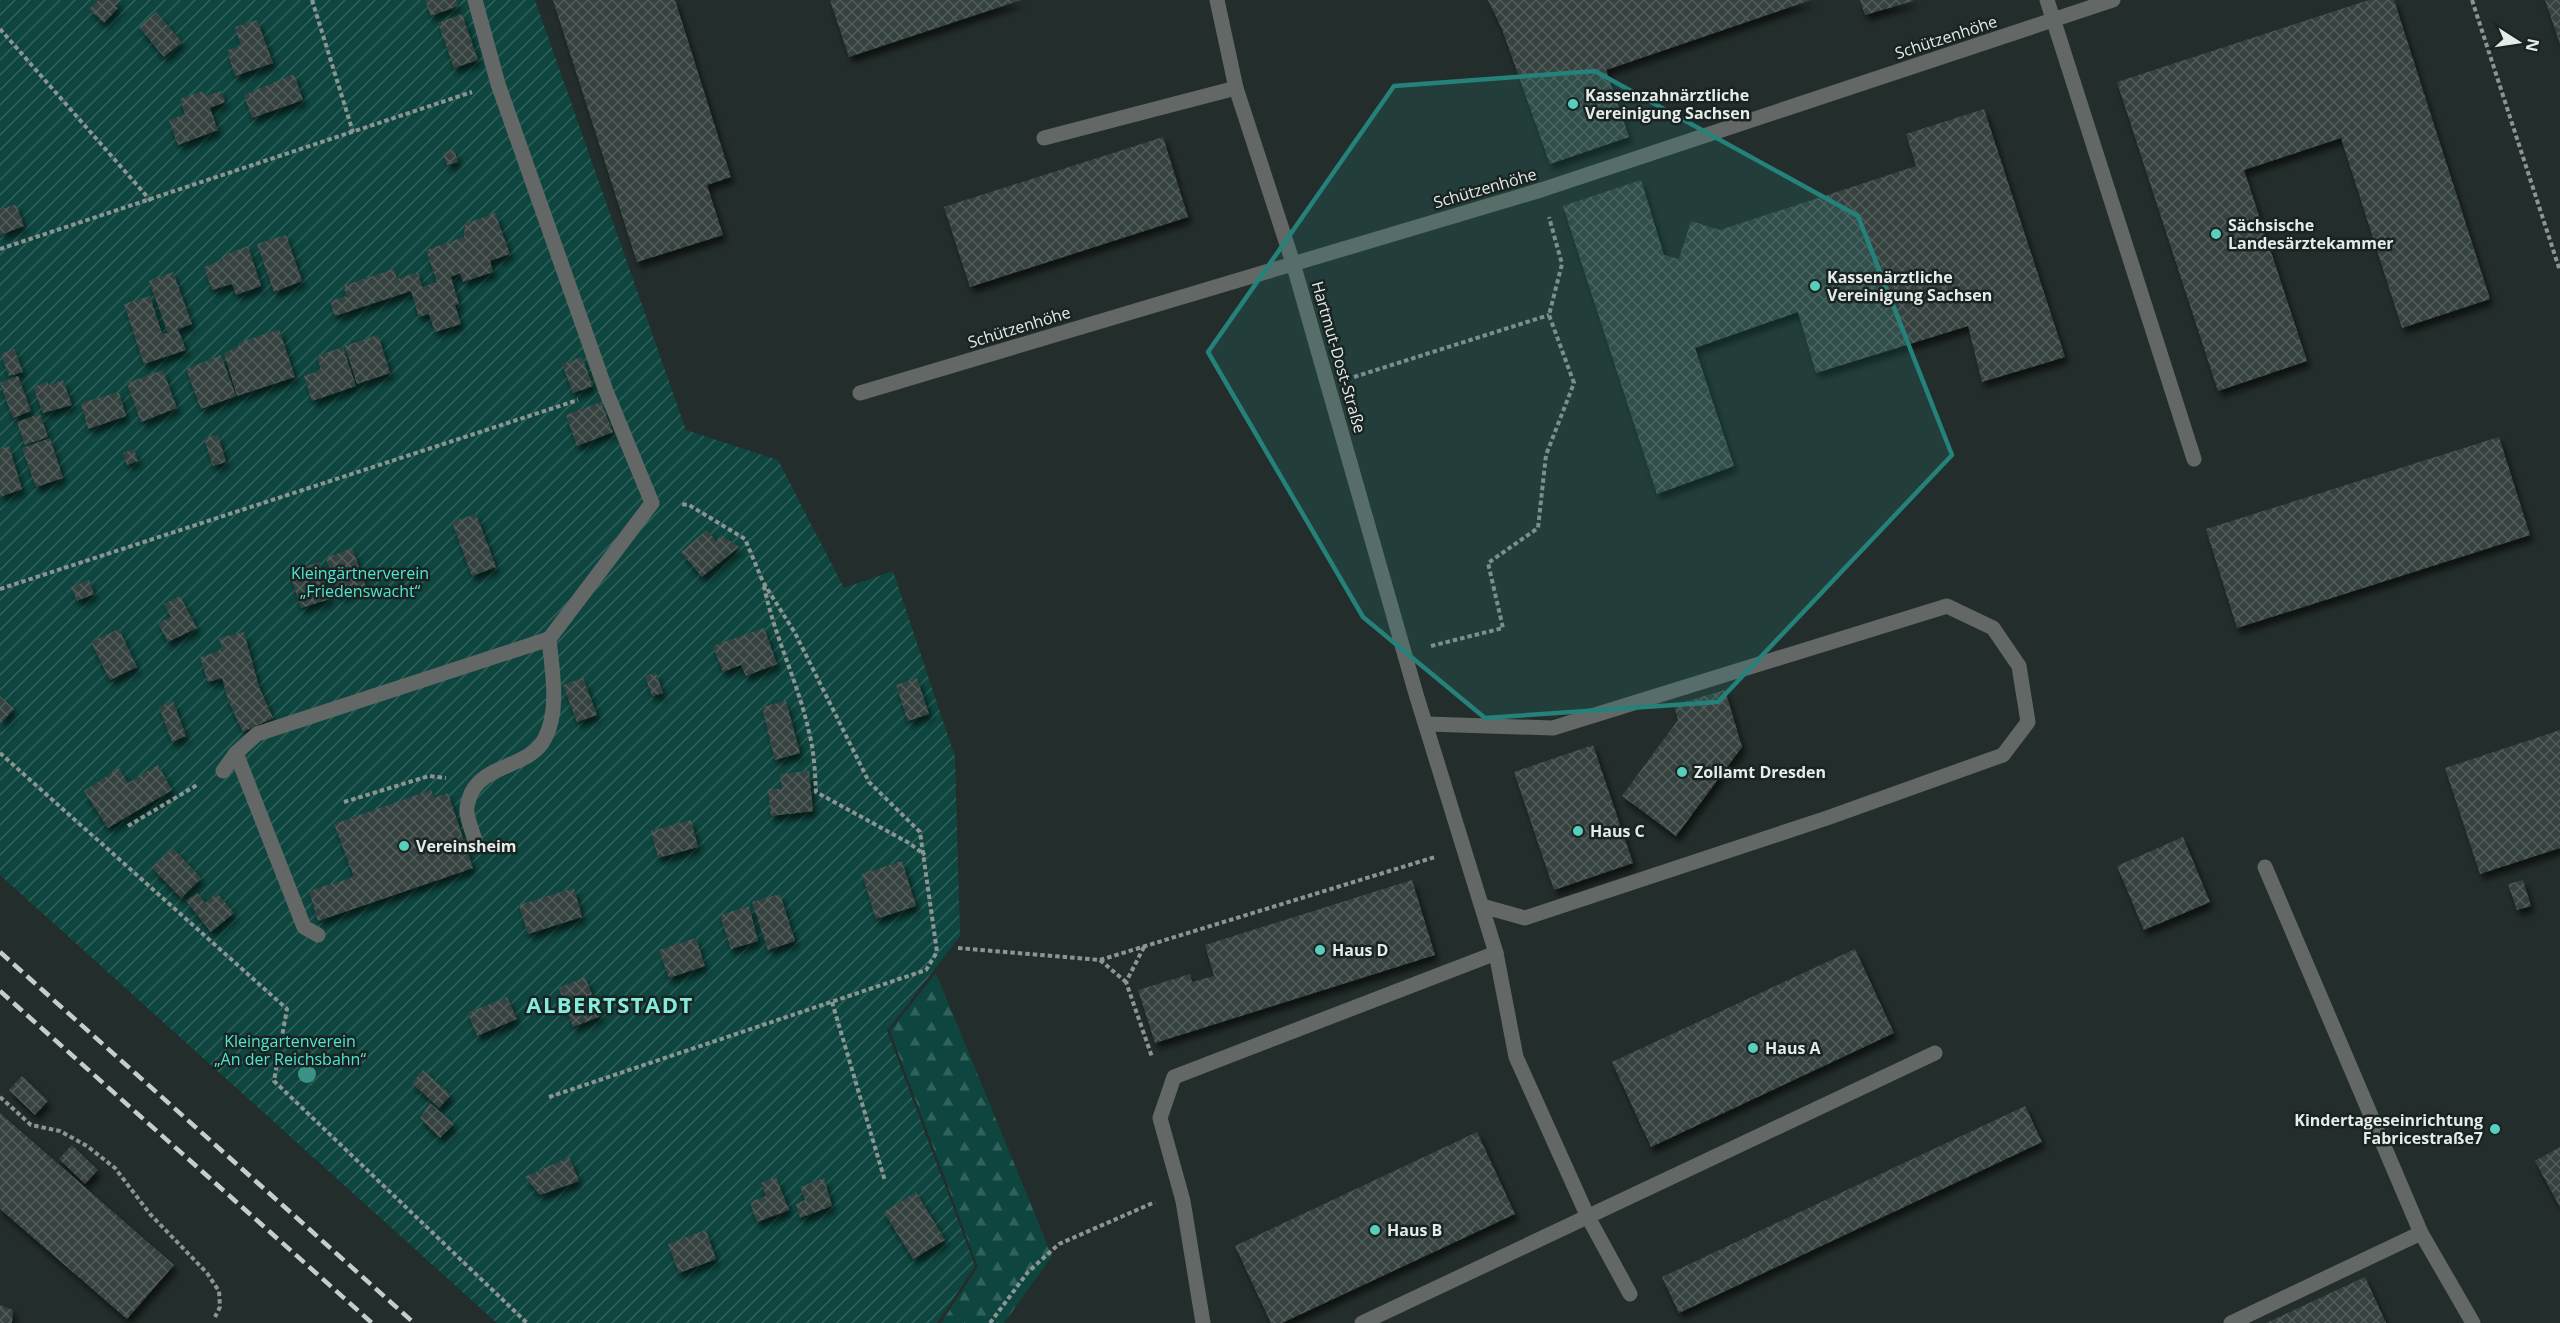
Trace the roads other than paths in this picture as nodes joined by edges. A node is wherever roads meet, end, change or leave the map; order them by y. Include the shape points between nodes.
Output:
1 (476, 0) edge
2 (1217, 0) edge
3 (2047, 0) edge
4 (2113, 0) edge
5 (2054, 20) junction
6 (1236, 88) junction
7 (1044, 138) dead end
8 (1293, 263) junction
9 (861, 393) dead end
10 (2194, 459) dead end
11 (549, 639) junction
12 (1427, 724) junction
13 (236, 753) junction
14 (223, 771) road end
15 (477, 843) dead end
16 (2265, 867) dead end
17 (1482, 906) junction
18 (318, 935) dead end
19 (1496, 953) junction
20 (1935, 1053) dead end
21 (1588, 1217) junction
22 (2421, 1233) junction
23 (1630, 1294) dead end
24 (1203, 1323) edge
25 (1362, 1323) edge
26 (2231, 1323) edge
27 (2473, 1323) edge

1 - 11 street via 498,84 606,391 652,503
2 - 6 street, Hartmut-Dost-Straße
3 - 5 street
4 - 5 street, Schützenhöhe
5 - 8 street, Schützenhöhe via 1541,190
5 - 10 street
6 - 7 street
6 - 8 street, Hartmut-Dost-Straße
8 - 9 street, Schützenhöhe
8 - 12 street, Hartmut-Dost-Straße
11 - 13 street via 257,734
11 - 15 street via 552,723 533,753 473,786 466,810
12 - 17 street, Hartmut-Dost-Straße
12 - 17 street via 1553,728 1947,606 1993,628 2019,666 2028,722 2003,755 1525,918
13 - 14 street
13 - 18 street via 304,927
16 - 22 street
17 - 19 street, Hartmut-Dost-Straße
19 - 21 street, Hartmut-Dost-Straße via 1516,1057
19 - 24 street via 1174,1077 1160,1118 1182,1196
20 - 21 street
21 - 23 street, Hartmut-Dost-Straße
21 - 25 street
22 - 26 street
22 - 27 street

